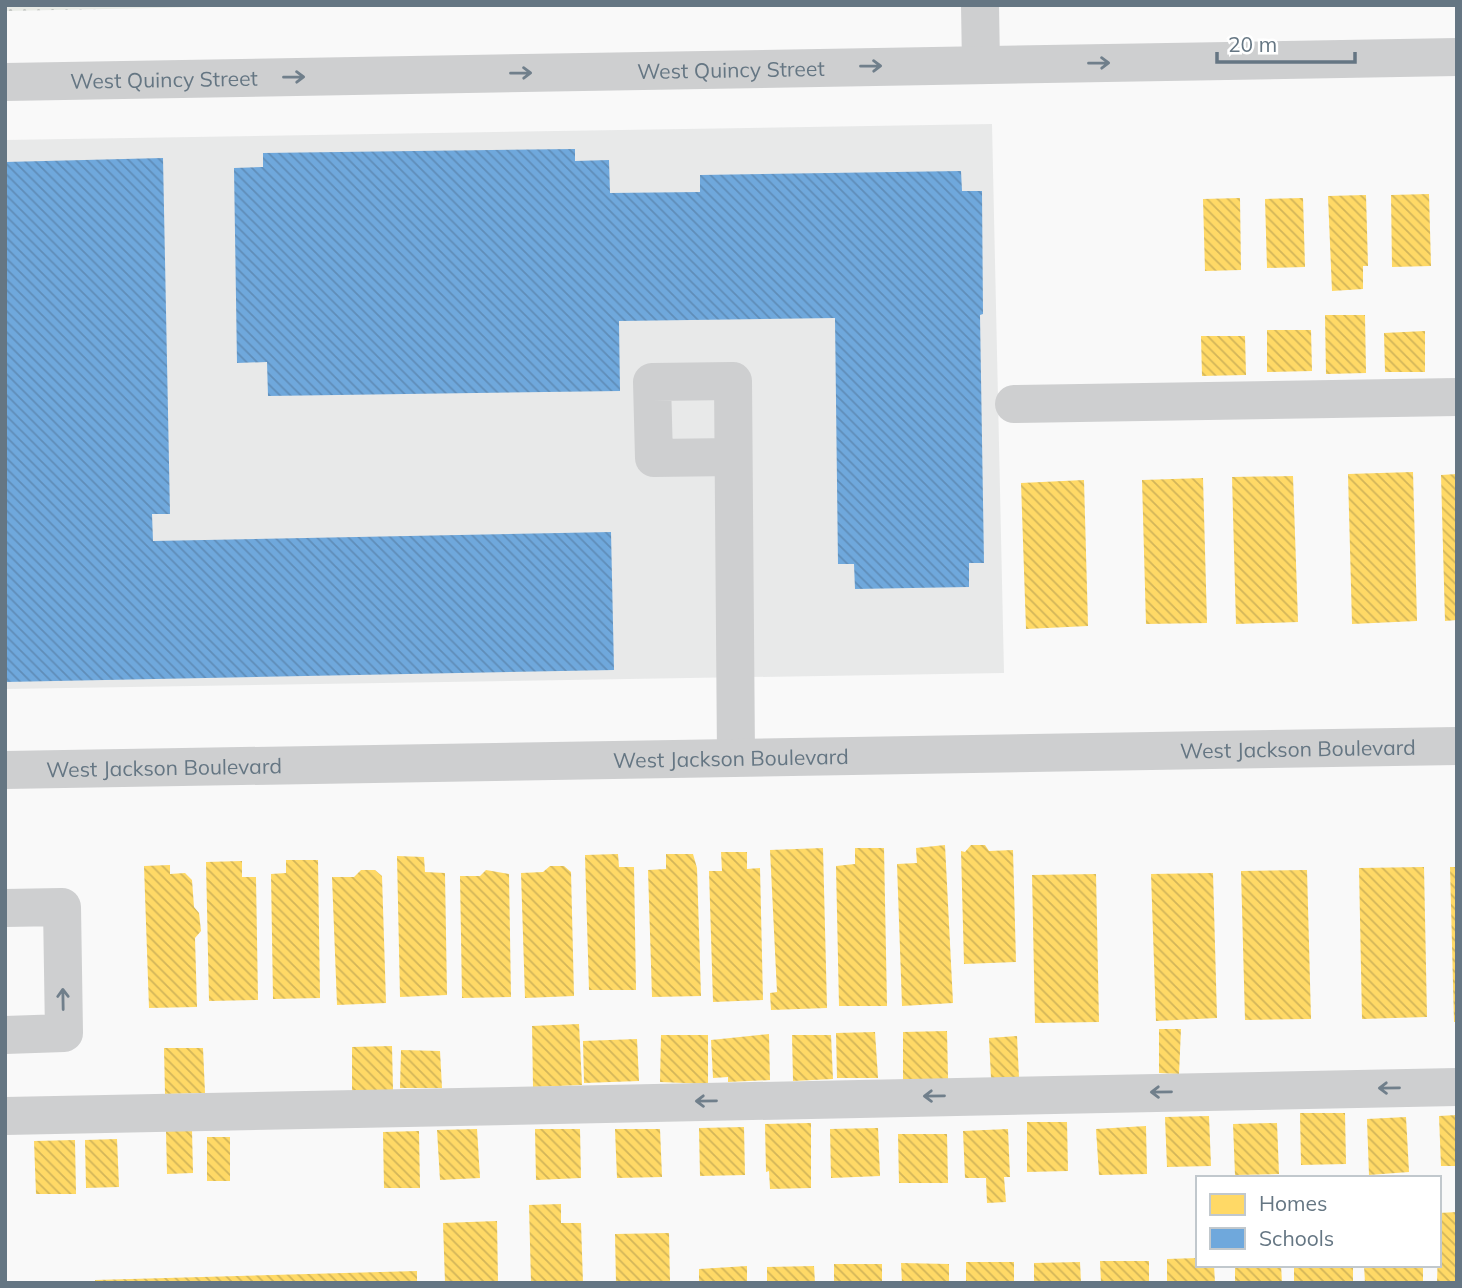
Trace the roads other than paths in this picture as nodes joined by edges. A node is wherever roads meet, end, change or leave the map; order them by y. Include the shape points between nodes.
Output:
1 (980, 5) edge
2 (1457, 57) edge
3 (981, 65) junction
4 (5, 82) edge
5 (1457, 397) edge
6 (1014, 404) dead end
7 (733, 457) dead end
8 (1457, 746) edge
9 (736, 757) junction
10 (5, 770) edge
11 (5, 908) edge
12 (5, 1035) edge
13 (1457, 1087) edge
14 (5, 1116) edge

1 - 3 street
3 -> 2 street, West Quincy Street
4 -> 3 street, West Quincy Street
5 - 6 street
7 - 9 street
8 - 9 street, West Jackson Boulevard
9 - 10 street, West Jackson Boulevard
12 -> 11 street via 64,1033 62,907
13 -> 14 street

